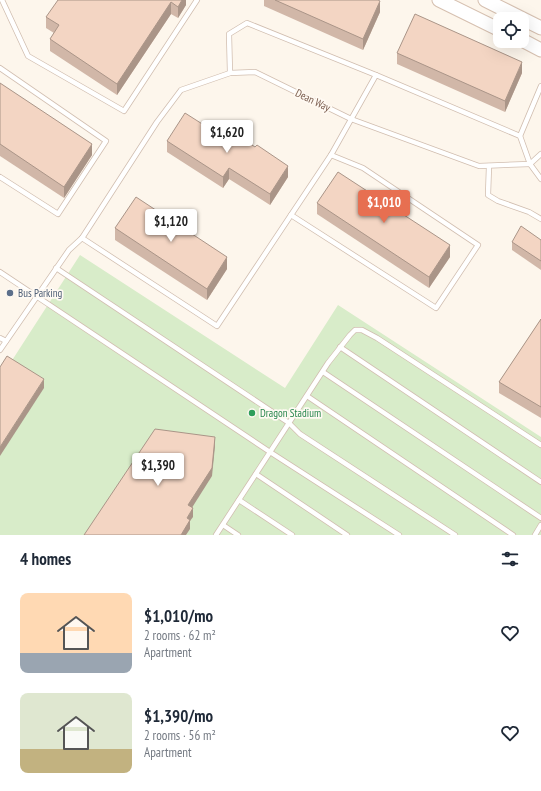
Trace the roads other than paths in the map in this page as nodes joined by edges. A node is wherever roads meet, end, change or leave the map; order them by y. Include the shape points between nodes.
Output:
1 (2, 0) edge
2 (197, 0) edge
3 (439, 0) edge
4 (485, 0) edge
5 (493, 27) edge
6 (541, 28) edge
7 (529, 44) edge
8 (541, 50) edge
9 (0, 68) edge
10 (230, 74) junction
11 (376, 75) junction
12 (541, 86) edge
13 (351, 119) junction
14 (520, 136) junction
15 (541, 154) edge
16 (331, 155) junction
17 (530, 164) junction
18 (489, 166) junction
19 (0, 177) edge
20 (541, 179) edge
21 (291, 215) junction
22 (541, 219) edge
23 (82, 238) junction
24 (56, 268) junction
25 (0, 272) edge
26 (37, 295) junction
27 (0, 338) edge
28 (6, 341) junction
29 (340, 347) junction
30 (0, 350) edge
31 (323, 372) junction
32 (307, 396) junction
33 (289, 423) junction
34 (541, 445) edge
35 (270, 452) junction
36 (256, 474) junction
37 (541, 482) edge
38 (239, 500) junction
39 (541, 518) edge
40 (223, 525) junction
41 (541, 526) edge
42 (216, 535) edge
43 (238, 535) edge
44 (292, 535) edge
45 (347, 535) edge
46 (399, 535) edge
47 (455, 535) edge
48 (513, 535) edge
49 (535, 535) edge

1 - 2 lane via 28,56 124,110
3 - 5 main road
4 - 6 main road
7 - 8 main road
9 - 19 lane via 106,141 58,214
10 - 11 lane via 229,34 247,23
10 - 13 lane, Dean Way via 256,72
10 - 23 lane, Dean Way via 181,90 157,122
11 - 13 lane
11 - 14 lane
12 - 14 lane
13 - 16 lane
13 - 18 lane, Dean Way via 479,166
14 - 17 lane
15 - 17 lane
16 - 21 lane
16 - 21 lane via 363,168 478,245 436,308
17 - 18 lane, Dean Way
17 - 20 lane
18 - 22 lane via 488,195
21 - 23 lane via 217,326
23 - 24 lane, Dean Way
24 - 26 lane, Dean Way
24 - 33 lane
25 - 26 lane
26 - 28 lane, Dean Way
26 - 35 lane
27 - 28 lane
28 - 30 lane, Dean Way
29 - 31 lane
29 - 34 lane via 355,330 362,330
29 - 37 lane
31 - 32 lane
31 - 39 lane
32 - 33 lane
32 - 48 lane
33 - 35 lane
33 - 47 lane via 300,434
35 - 36 lane
35 - 46 lane
36 - 38 lane
36 - 45 lane
38 - 40 lane
38 - 44 lane
40 - 42 lane
40 - 43 lane
41 - 49 lane

